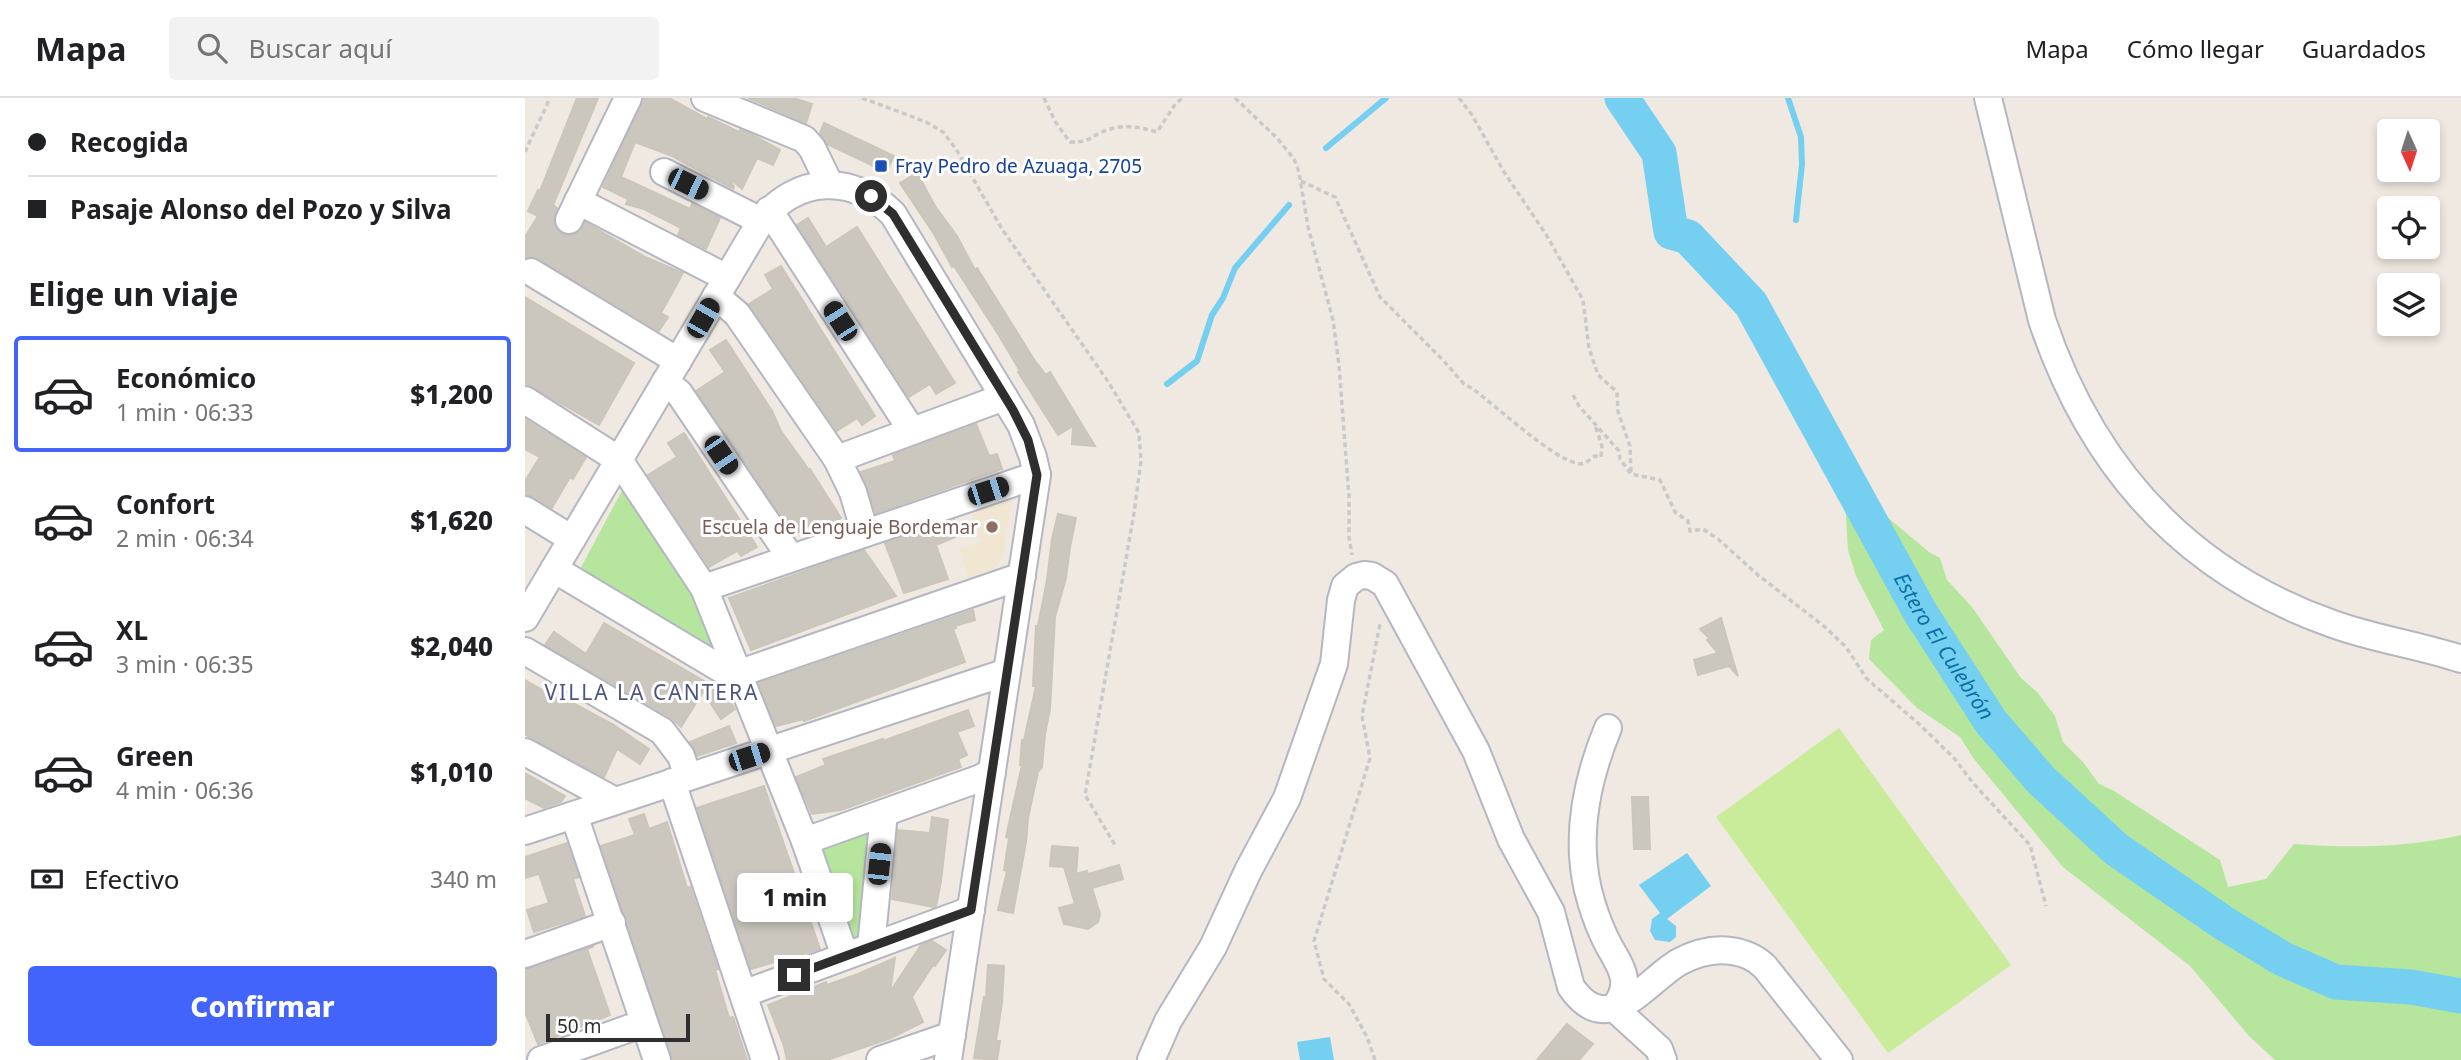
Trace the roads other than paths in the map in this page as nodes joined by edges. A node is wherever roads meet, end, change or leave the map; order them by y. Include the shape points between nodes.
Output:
1 (628, 98) edge
2 (705, 98) edge
3 (1988, 98) edge
4 (664, 172) dead end
5 (830, 185) junction
6 (765, 216) junction
7 (531, 272) dead end
8 (721, 287) junction
9 (671, 371) junction
10 (1004, 397) junction
11 (525, 400) edge
12 (912, 431) junction
13 (837, 459) junction
14 (619, 460) junction
15 (1037, 475) junction
16 (525, 510) edge
17 (865, 533) junction
18 (572, 539) junction
19 (791, 558) junction
20 (554, 569) junction
21 (1022, 576) junction
22 (704, 588) junction
23 (525, 618) edge
24 (525, 651) edge
25 (2461, 659) edge
26 (1007, 672) junction
27 (740, 673) junction
28 (1608, 728) dead end
29 (770, 750) junction
30 (525, 752) edge
31 (992, 772) junction
32 (680, 780) junction
33 (615, 801) junction
34 (884, 813) junction
35 (574, 815) junction
36 (525, 831) edge
37 (805, 841) junction
38 (971, 910) junction
39 (612, 923) junction
40 (871, 947) junction
41 (525, 954) edge
42 (845, 957) junction
43 (743, 994) junction
44 (1614, 1008) junction
45 (644, 1023) junction
46 (950, 1048) edge
47 (541, 1060) edge
48 (657, 1060) edge
49 (765, 1060) edge
50 (880, 1060) edge
51 (1151, 1060) edge
52 (1663, 1060) edge
53 (1839, 1060) edge

1 - 8 street via 574,210
2 - 5 street via 804,139
3 - 25 street via 2054,355 2085,421 2127,481 2196,550 2267,596 2335,625
4 - 6 street
5 - 6 street via 803,189 779,201
5 - 10 street via 871,196 893,214
6 - 8 street
6 - 12 street
7 - 9 street
8 - 9 street
8 - 13 street
9 - 14 street
9 - 19 street via 679,393
10 - 12 street
10 - 15 street via 1028,440
11 - 14 street
12 - 13 street
13 - 17 street
14 - 18 street
14 - 22 street
15 - 17 street
15 - 21 street
16 - 18 street
17 - 19 street
18 - 20 street
19 - 22 street
20 - 23 street
20 - 27 street via 728,673
21 - 26 street
21 - 27 street
22 - 27 street
24 - 32 street via 661,731 681,756
26 - 29 street
26 - 31 street
27 - 29 street
28 - 44 street via 1590,780 1583,834 1594,912 1624,975 1624,992
29 - 32 street
29 - 37 street
30 - 33 street
31 - 34 street
31 - 38 street
32 - 33 street
32 - 43 street
33 - 35 street
34 - 37 street
34 - 40 street
35 - 36 street
35 - 39 street
37 - 42 street
38 - 40 street
38 - 46 street
39 - 41 street
39 - 45 street
40 - 42 street
42 - 43 street
43 - 49 street
44 - 51 street via 1584,1002 1571,987 1551,912 1511,839 1476,751 1385,584 1372,576 1356,577 1342,593 1334,664 1287,798
44 - 52 street via 1659,1049
44 - 53 street via 1693,956 1708,950 1742,953 1765,967
45 - 47 street
45 - 48 street
46 - 50 street

